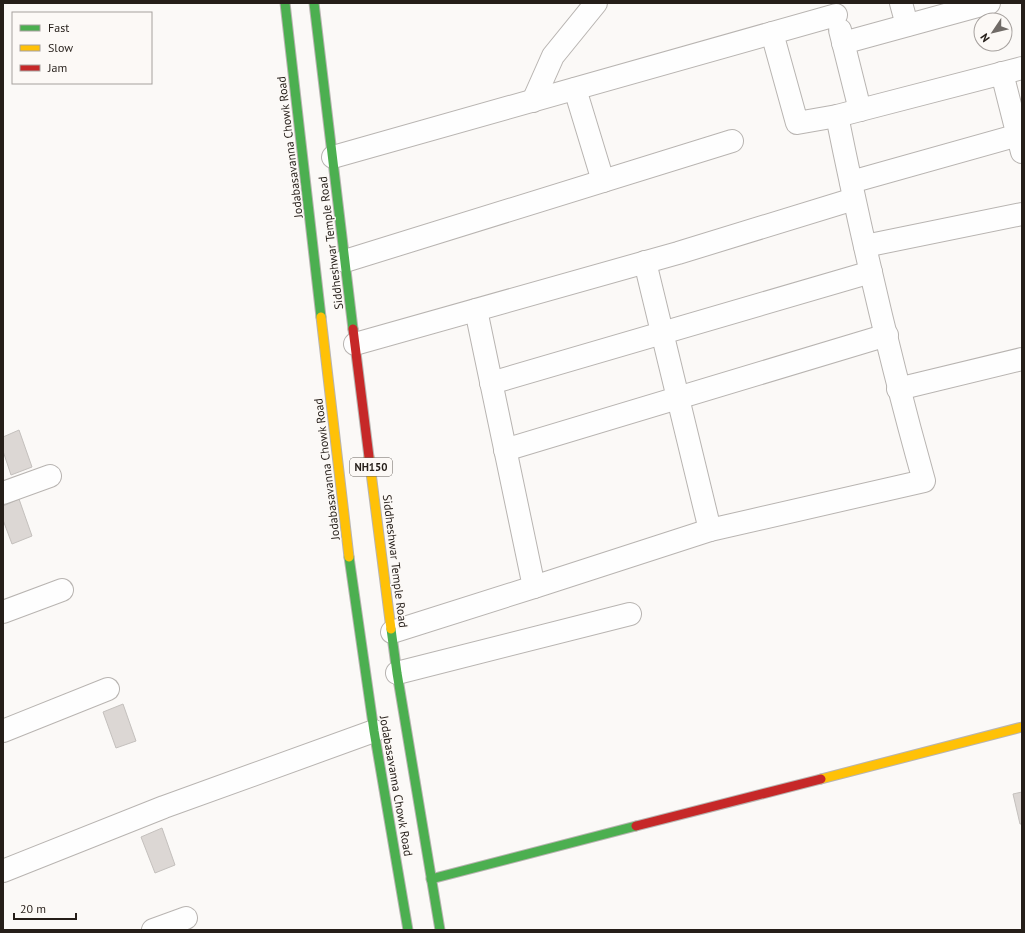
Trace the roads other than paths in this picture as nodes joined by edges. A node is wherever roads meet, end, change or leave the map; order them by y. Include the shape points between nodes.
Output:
1 (285, 3) edge
2 (314, 3) edge
3 (596, 3) edge
4 (901, 3) edge
5 (989, 3) edge
6 (835, 9) edge
7 (907, 26) junction
8 (772, 33) junction
9 (843, 43) junction
10 (1012, 71) edge
11 (575, 89) junction
12 (533, 101) junction
13 (860, 110) junction
14 (837, 116) junction
15 (1020, 140) edge
16 (732, 141) dead end
17 (333, 157) junction
18 (603, 181) junction
19 (852, 190) junction
20 (1022, 214) edge
21 (865, 246) junction
22 (345, 261) junction
23 (646, 262) junction
24 (871, 272) junction
25 (476, 310) junction
26 (662, 333) junction
27 (886, 334) junction
28 (355, 344) junction
29 (1022, 359) edge
30 (491, 383) junction
31 (898, 389) junction
32 (678, 398) junction
33 (505, 450) junction
34 (50, 476) dead end
35 (3, 493) edge
36 (710, 530) junction
37 (534, 587) junction
38 (62, 590) dead end
39 (3, 612) edge
40 (630, 614) dead end
41 (392, 632) junction
42 (397, 673) junction
43 (108, 689) dead end
44 (1022, 727) edge
45 (3, 731) edge
46 (374, 731) junction
47 (3, 871) edge
48 (431, 880) junction
49 (186, 918) dead end
50 (153, 930) edge
51 (408, 930) edge
52 (440, 930) edge

1 - 46 main road, Jodabasavanna Chowk Road / NH150 via 351,576
2 - 17 main road, Siddheshwar Temple Road / NH150
3 - 12 street via 553,56
4 - 7 street
5 - 7 street
6 - 8 street
6 - 9 street
7 - 9 street
8 - 11 street
8 - 14 street via 797,123
9 - 13 street
10 - 13 street
10 - 15 street
11 - 12 street
11 - 18 street
12 - 17 street
13 - 14 street
14 - 19 street
15 - 19 street
16 - 18 street
17 - 22 main road, Siddheshwar Temple Road / NH150
18 - 22 street
19 - 21 street
19 - 23 street
20 - 21 street
21 - 24 street
22 - 28 main road, Siddheshwar Temple Road / NH150
23 - 25 street
23 - 26 street
24 - 26 street
24 - 27 street
25 - 28 street
25 - 30 street
26 - 30 street
26 - 32 street
27 - 31 street
27 - 32 street
28 - 41 main road, Siddheshwar Temple Road / NH150
29 - 31 street
30 - 33 street
31 - 36 street via 924,481
32 - 33 street
32 - 36 street
33 - 37 street
34 - 35 street
36 - 37 street
37 - 41 street
38 - 39 street
40 - 42 street
41 - 42 main road, Siddheshwar Temple Road / NH150
42 - 48 main road, Siddheshwar Temple Road / NH150
43 - 45 street
44 - 48 main road
46 - 47 street via 164,807
46 - 51 main road, Jodabasavanna Chowk Road / NH150
48 - 52 main road, Siddheshwar Temple Road / NH150
49 - 50 street

